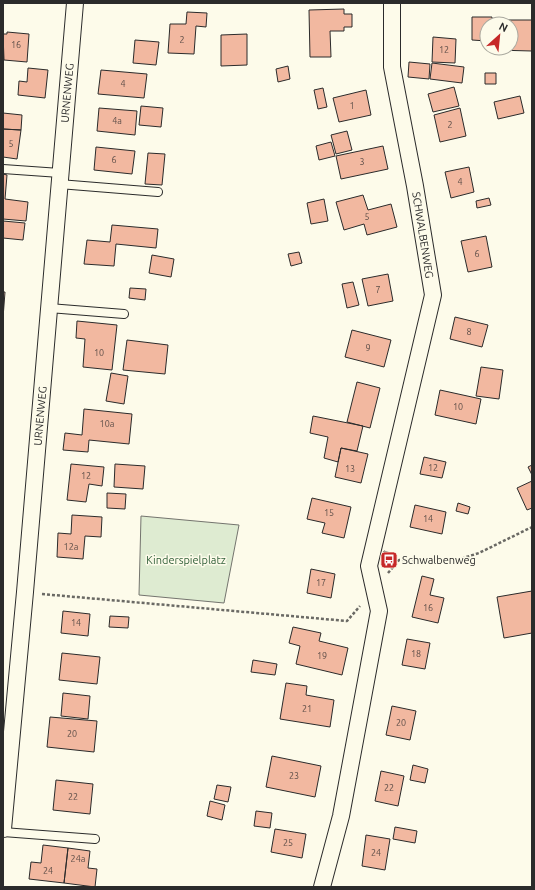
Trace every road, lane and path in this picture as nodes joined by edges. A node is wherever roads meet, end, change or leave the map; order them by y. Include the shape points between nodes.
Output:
1 (75, 3) edge
2 (392, 3) edge
3 (3, 169) edge
4 (60, 179) junction
5 (158, 192) dead end
6 (49, 308) junction
7 (124, 314) dead end
8 (532, 527) edge
9 (375, 588) junction
10 (25, 592) junction
11 (3, 831) edge
12 (95, 838) dead end
13 (322, 887) edge

1 - 4 street, URNENWEG
2 - 9 street, SCHWALBENWEG via 392,67 433,295 369,566
3 - 4 lane
4 - 5 lane
4 - 6 street, URNENWEG
6 - 7 lane
6 - 10 street, URNENWEG
8 - 9 path via 479,553 454,561 399,560
9 - 10 path via 347,621
9 - 13 street, SCHWALBENWEG via 379,611 340,820
10 - 11 street, URNENWEG
11 - 12 lane

